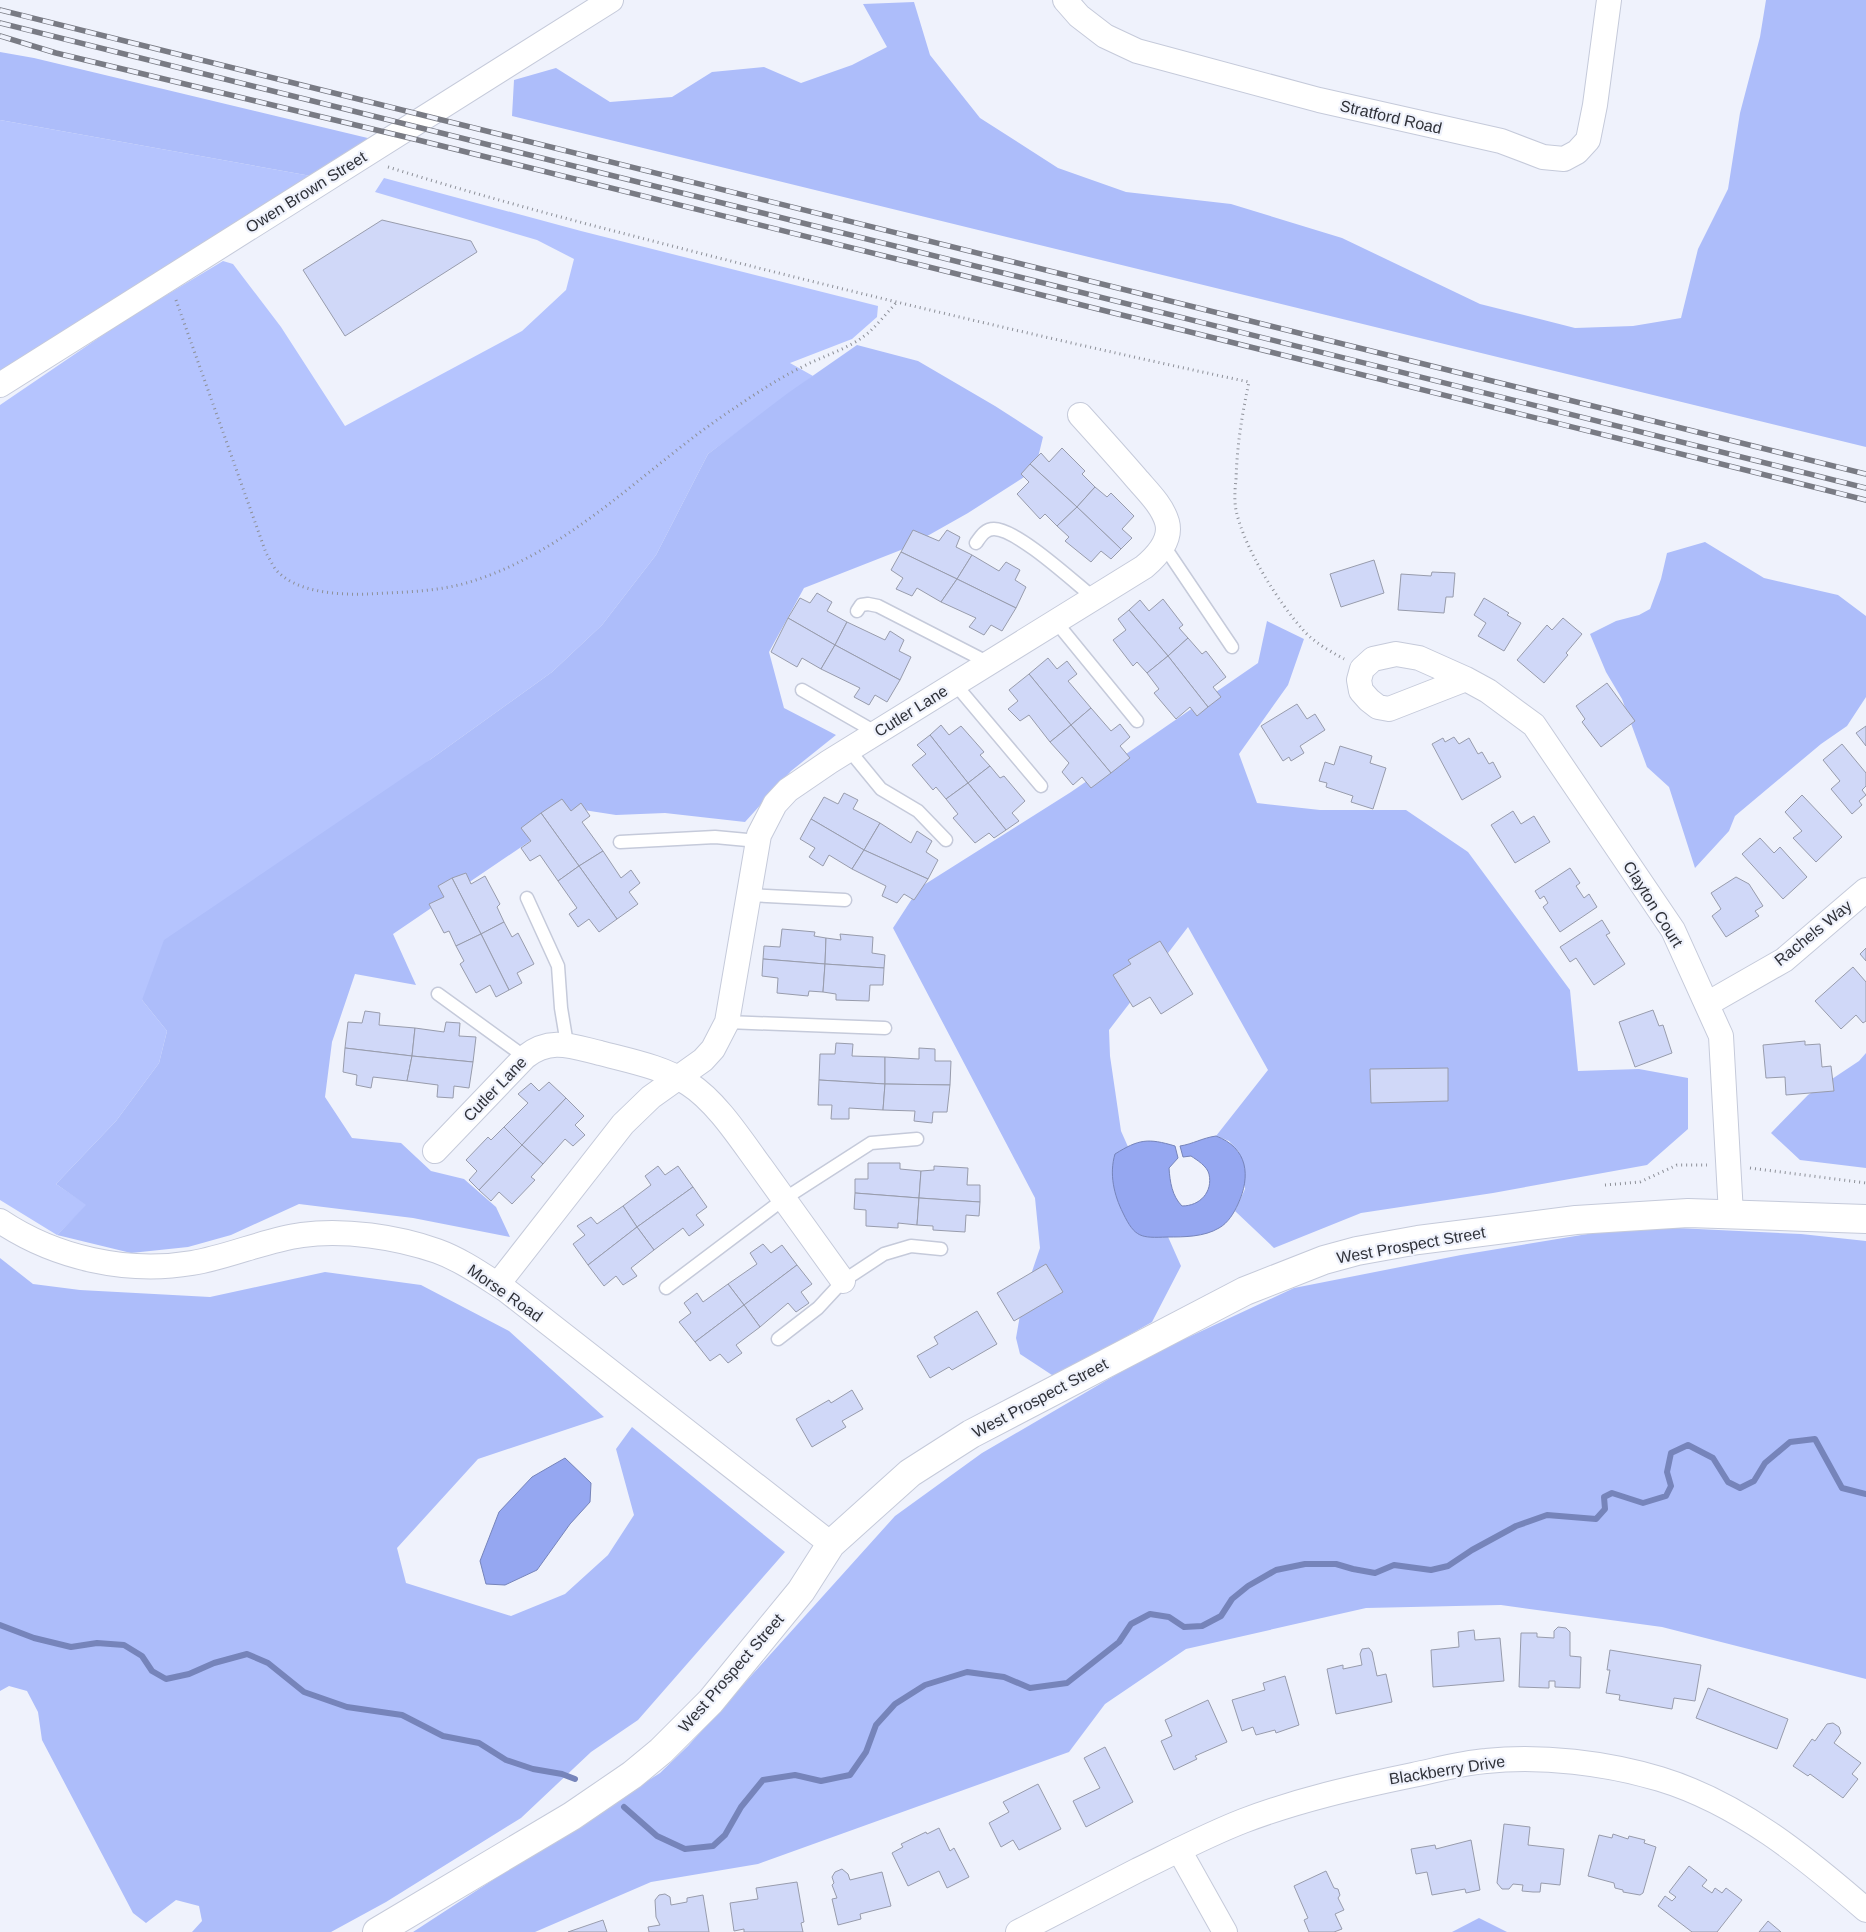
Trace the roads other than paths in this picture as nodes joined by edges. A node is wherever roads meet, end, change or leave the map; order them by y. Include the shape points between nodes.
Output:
1 (611, 0) edge
2 (1065, 0) edge
3 (1609, 0) edge
4 (0, 384) edge
5 (1080, 415) dead end
6 (976, 543) dead end
7 (1164, 546) junction
8 (1094, 598) junction
9 (857, 611) dead end
10 (1056, 622) junction
11 (1232, 647) dead end
12 (989, 663) junction
13 (1466, 679) junction
14 (956, 684) junction
15 (802, 690) dead end
16 (1137, 721) dead end
17 (877, 733) junction
18 (849, 750) junction
19 (1041, 786) dead end
20 (946, 840) dead end
21 (758, 841) junction
22 (620, 842) dead end
23 (1866, 890) edge
24 (748, 896) junction
25 (527, 898) dead end
26 (845, 900) dead end
27 (438, 994) dead end
28 (1707, 1004) junction
29 (727, 1022) junction
30 (885, 1028) dead end
31 (566, 1044) junction
32 (525, 1057) junction
33 (678, 1078) junction
34 (917, 1139) dead end
35 (435, 1151) dead end
36 (784, 1199) junction
37 (1731, 1214) junction
38 (1866, 1219) edge
39 (0, 1222) edge
40 (941, 1249) dead end
41 (843, 1280) junction
42 (498, 1284) junction
43 (666, 1288) dead end
44 (778, 1339) dead end
45 (831, 1544) junction
46 (1179, 1850) junction
47 (1866, 1910) edge
48 (377, 1932) edge
49 (1018, 1932) edge
50 (1225, 1932) edge

1 - 4 street, Owen Brown Street
2 - 3 street, Stratford Road via 1079,16 1105,36 1137,51 1319,100 1501,142 1543,157 1564,159 1577,152 1588,140
5 - 7 street via 1158,504 1167,522
6 - 8 lane via 986,531 1006,532 1033,549
7 - 8 street, Cutler Lane via 1144,567
7 - 11 lane
8 - 10 street, Cutler Lane
9 - 12 lane via 861,605 878,606
10 - 12 street, Cutler Lane
10 - 16 lane
12 - 14 street, Cutler Lane
13 - 13 street, Clayton Court via 1419,658 1396,654 1373,659 1362,669 1359,680 1361,690 1369,700 1378,707 1389,708
13 - 28 street, Clayton Court via 1534,725 1673,930
14 - 17 street, Cutler Lane
14 - 19 lane
15 - 17 lane
17 - 18 street, Cutler Lane
18 - 20 lane via 881,789 918,811
18 - 21 street, Cutler Lane via 788,790 770,812
21 - 22 lane via 715,837
21 - 24 street, Cutler Lane
23 - 28 street, Rachels Way via 1784,960
24 - 26 lane
24 - 29 street, Cutler Lane
25 - 31 lane via 558,966
27 - 32 lane
28 - 37 street, Clayton Court via 1721,1036
29 - 30 lane
29 - 33 street, Cutler Lane via 713,1049
31 - 32 street, Cutler Lane via 543,1046
31 - 33 street, Cutler Lane
32 - 35 street, Cutler Lane
33 - 36 street, Cutler Lane via 700,1093 730,1125
33 - 42 street, Cutler Lane via 651,1097 623,1124
34 - 36 lane via 871,1143
36 - 41 street, Cutler Lane
36 - 43 lane
37 - 38 street, West Prospect Street
37 - 45 street, West Prospect Street via 1688,1212 1576,1220 1418,1240 1324,1260 1245,1291 970,1434 910,1473
39 - 42 street, Morse Road via 61,1252 110,1264 144,1266 192,1263 304,1235 342,1233 384,1238 438,1251
40 - 41 lane via 910,1246 884,1254
41 - 44 lane via 818,1308
42 - 45 street, Morse Road
45 - 48 street, West Prospect Street via 789,1606 711,1700 661,1751 572,1816
46 - 47 street, Blackberry Drive via 1243,1821 1300,1801 1466,1764 1527,1759 1603,1765 1661,1779 1745,1817 1817,1868
46 - 49 street, Blackberry Drive
46 - 50 street

